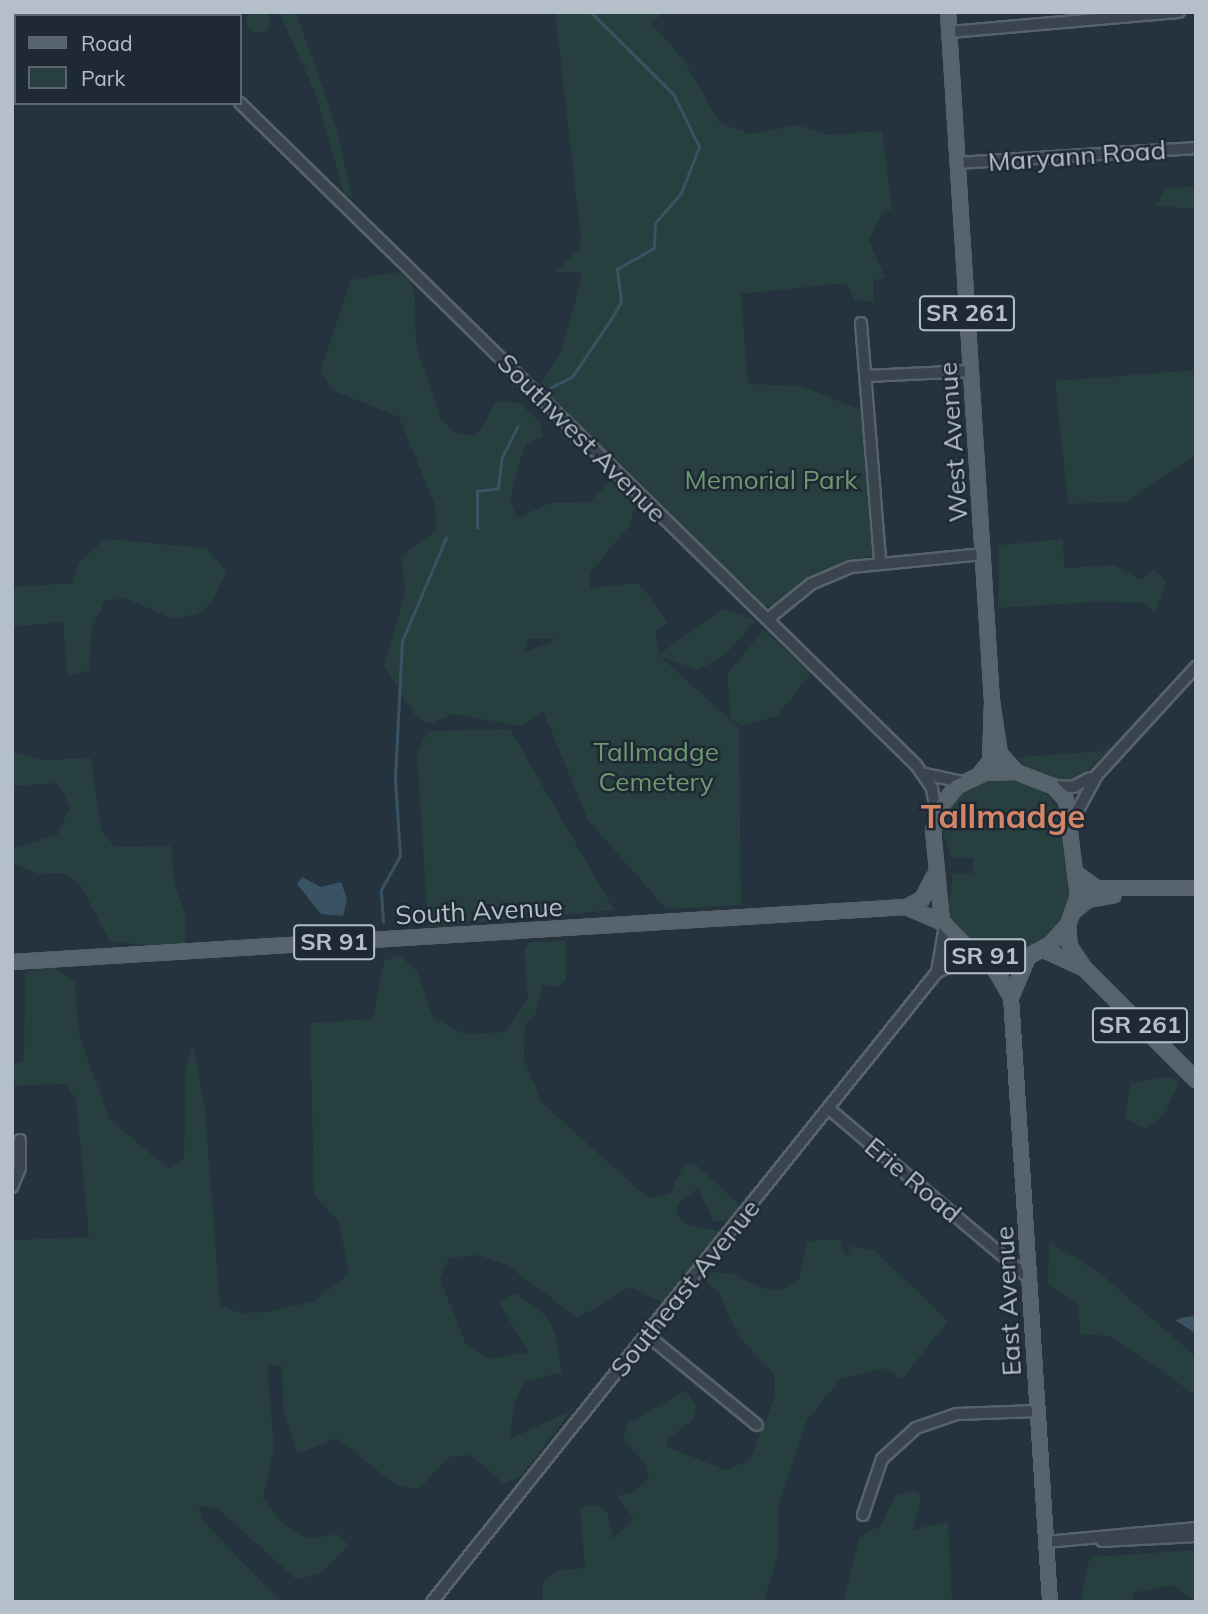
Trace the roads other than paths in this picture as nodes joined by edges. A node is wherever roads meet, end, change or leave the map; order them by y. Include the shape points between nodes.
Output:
1 (948, 12) edge
2 (1179, 12) edge
3 (949, 32) junction
4 (242, 105) edge
5 (1196, 148) edge
6 (958, 163) junction
7 (861, 323) dead end
8 (971, 370) junction
9 (867, 376) junction
10 (983, 554) junction
11 (880, 561) junction
12 (768, 620) junction
13 (1196, 667) edge
14 (992, 701) junction
15 (1016, 772) junction
16 (924, 774) junction
17 (979, 775) junction
18 (1097, 775) junction
19 (965, 782) junction
20 (1052, 786) junction
21 (936, 818) junction
22 (1073, 819) junction
23 (1077, 874) junction
24 (934, 877) junction
25 (1196, 888) edge
26 (1129, 890) junction
27 (906, 907) junction
28 (1074, 911) junction
29 (944, 924) junction
30 (1068, 925) junction
31 (1044, 950) junction
32 (983, 955) junction
33 (1028, 957) junction
34 (12, 962) edge
35 (1085, 970) junction
36 (937, 972) junction
37 (1011, 997) junction
38 (1196, 1080) edge
39 (829, 1109) junction
40 (20, 1140) dead end
41 (12, 1187) edge
42 (1030, 1279) junction
43 (647, 1335) junction
44 (1037, 1411) junction
45 (757, 1425) dead end
46 (863, 1515) dead end
47 (1196, 1528) edge
48 (1196, 1536) edge
49 (1084, 1539) junction
50 (1046, 1542) junction
51 (432, 1602) edge
52 (1050, 1602) edge

1 - 3 main road, West Avenue / SR 261
2 - 3 street
3 - 6 main road, West Avenue / SR 261
4 - 12 street, Southwest Avenue
5 - 6 street, Maryann Road
6 - 8 main road, West Avenue / SR 261
7 - 9 street
8 - 9 street
8 - 10 main road, West Avenue / SR 261
9 - 11 street
10 - 11 street
10 - 14 main road, West Avenue / SR 261
11 - 12 street via 811,584
12 - 16 street, Southwest Avenue
13 - 18 street
14 - 15 main road, West Avenue / SR 261 via 1000,754
14 - 17 main road, West Avenue / SR 261 via 990,759
15 - 17 main road
15 - 20 main road
16 - 19 street
16 - 21 street
17 - 19 main road
18 - 20 street via 1073,787
18 - 22 street
19 - 21 main road
20 - 22 main road
21 - 24 main road
22 - 23 main road
23 - 26 main road via 1096,888
23 - 28 main road
24 - 27 main road via 922,899
24 - 29 main road
25 - 26 main road
26 - 28 main road via 1087,900
27 - 29 main road, South Avenue / SR 91
27 - 34 main road, South Avenue / SR 91
28 - 30 main road, SR 91
29 - 32 main road, SR 91
29 - 36 street, Southeast Avenue
30 - 31 main road, SR 91
30 - 35 main road, SR 261 via 1070,947
31 - 33 main road, SR 91
31 - 35 main road, SR 261
32 - 33 main road, SR 91
32 - 36 street, Southeast Avenue
32 - 37 main road, East Avenue
33 - 37 main road, East Avenue
35 - 38 main road, SR 261
36 - 39 street, Southeast Avenue
37 - 42 main road, East Avenue
39 - 42 street, Erie Road
39 - 43 street, Southeast Avenue
40 - 41 street via 20,1168
42 - 44 main road, East Avenue
43 - 45 street
43 - 51 street, Southeast Avenue
44 - 46 street via 957,1415 916,1428 882,1458
44 - 50 main road, East Avenue
47 - 49 street
48 - 49 street
49 - 50 street
50 - 52 main road, East Avenue

